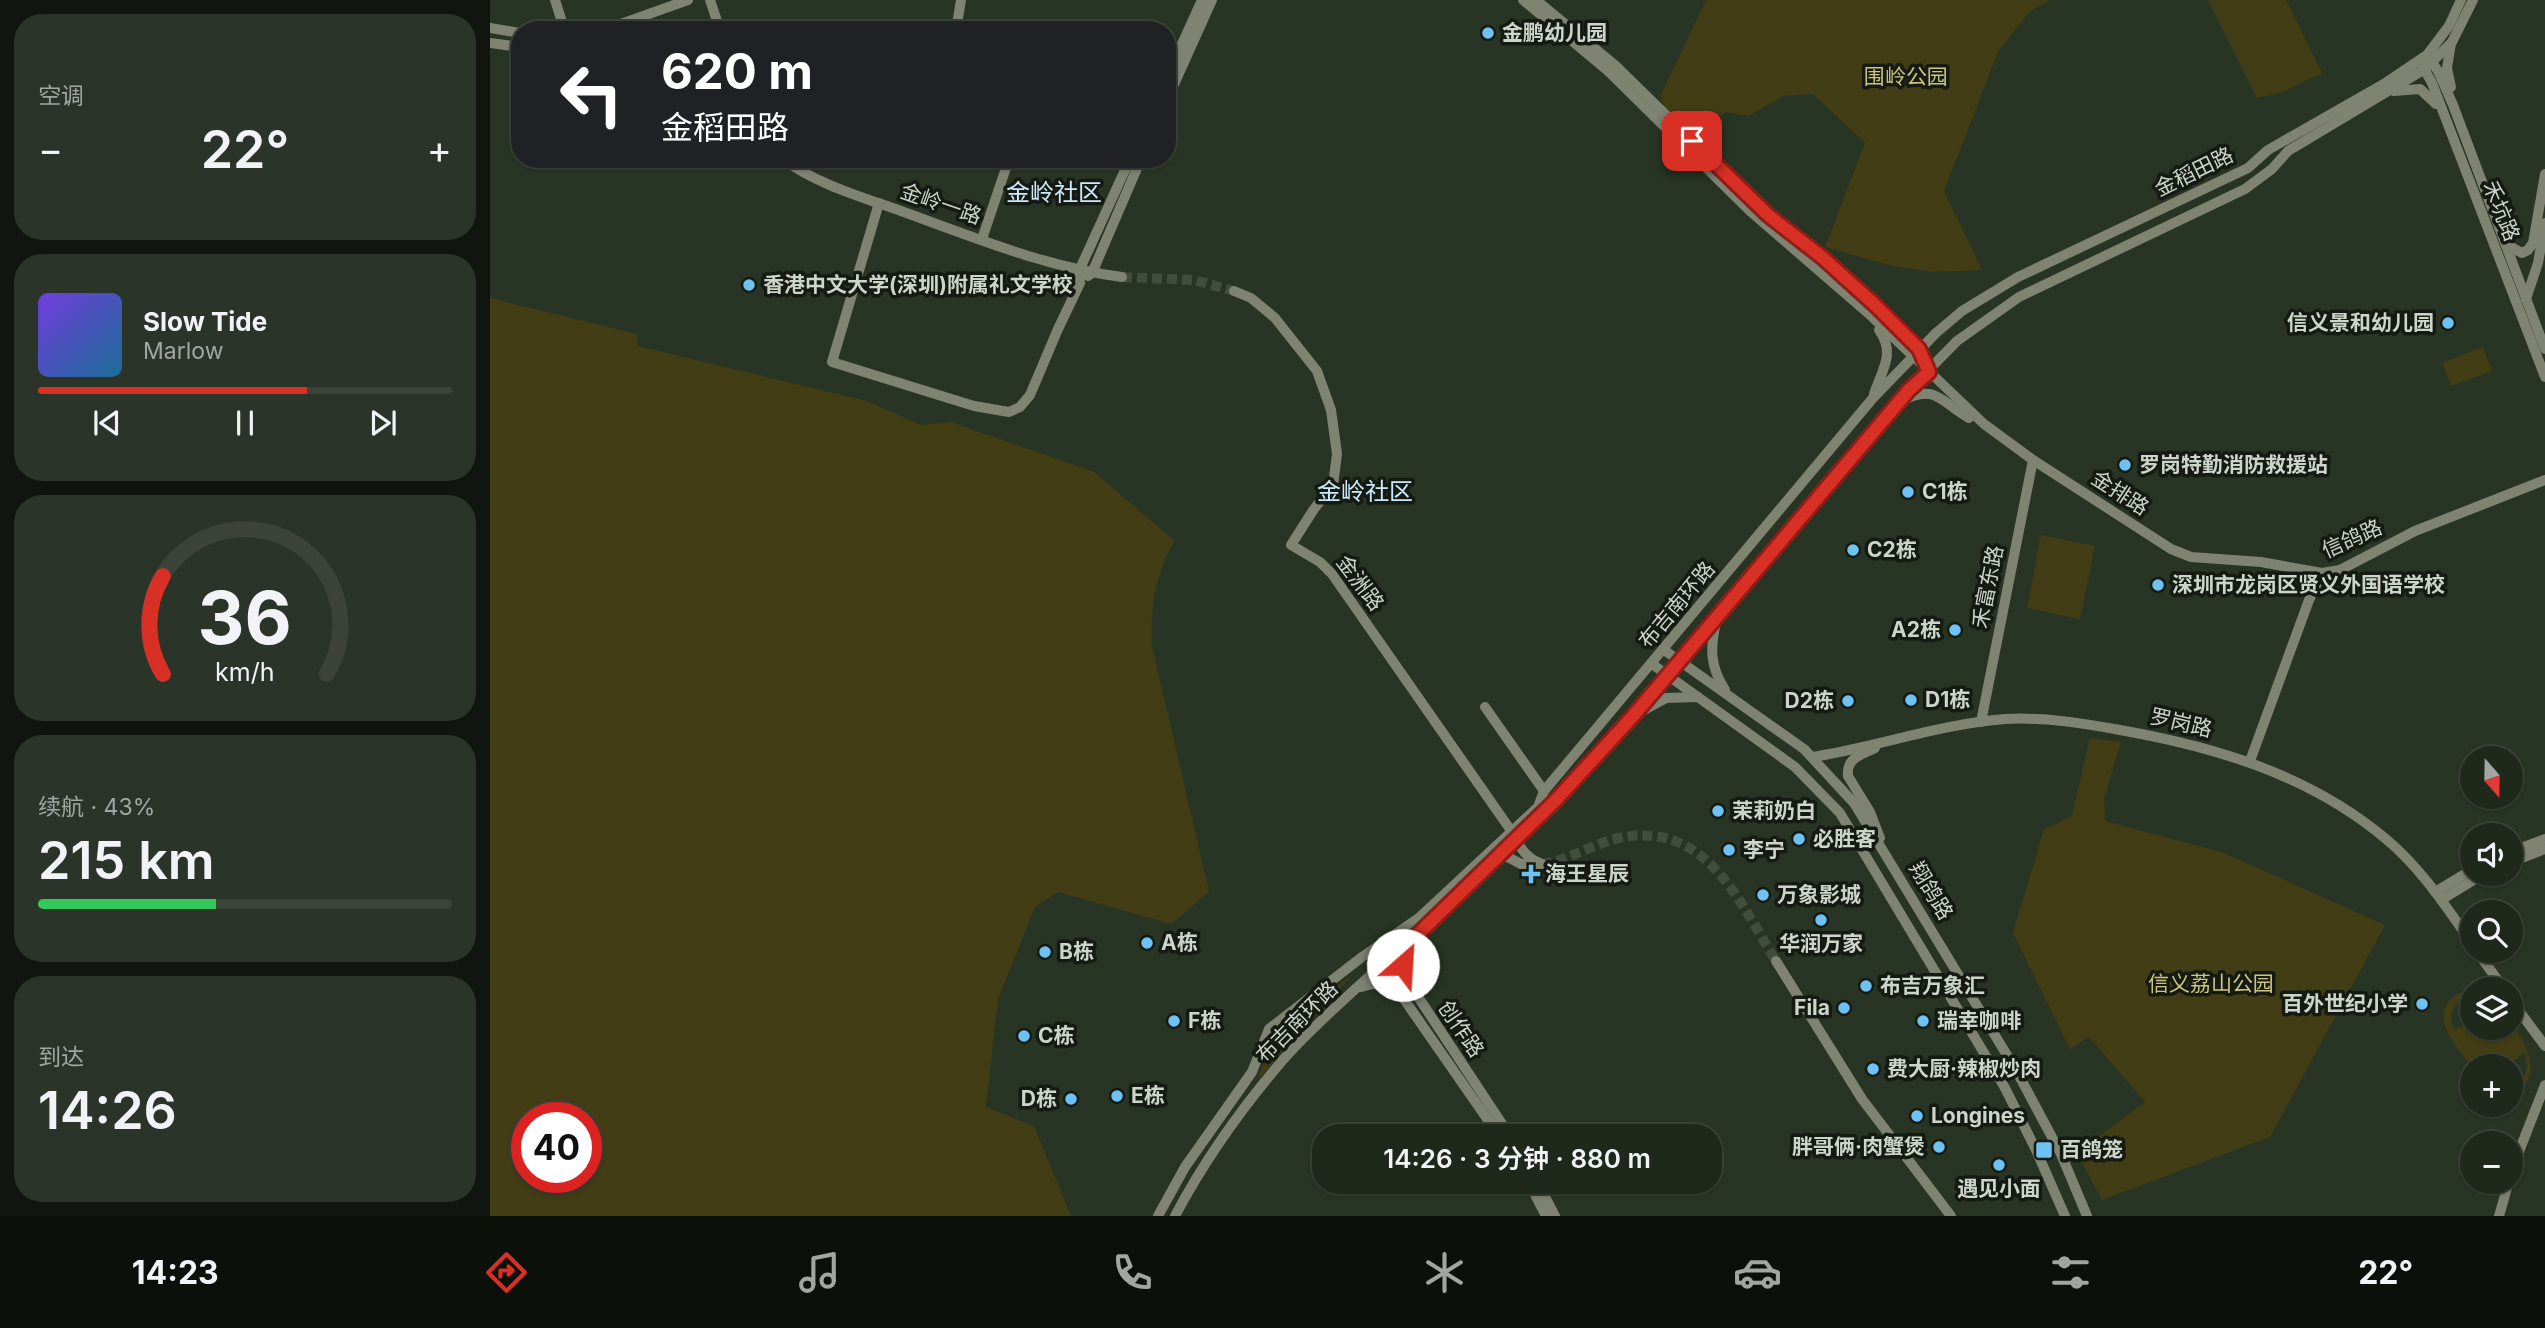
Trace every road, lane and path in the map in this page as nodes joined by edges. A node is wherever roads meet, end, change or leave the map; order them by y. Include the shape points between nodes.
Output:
1 (555, 0) edge
2 (688, 0) edge
3 (710, 0) edge
4 (961, 0) edge
5 (1202, 0) edge
6 (1212, 0) edge
7 (1522, 0) edge
8 (1536, 0) edge
9 (2461, 0) edge
10 (2473, 0) edge
11 (562, 21) edge
12 (629, 21) edge
13 (717, 21) edge
14 (958, 21) edge
15 (490, 28) edge
16 (511, 32) edge
17 (2452, 41) junction
18 (490, 43) edge
19 (511, 46) edge
20 (1176, 57) edge
21 (2426, 62) junction
22 (1176, 80) edge
23 (2387, 93) junction
24 (2453, 105) junction
25 (2441, 110) junction
26 (795, 168) edge
27 (1006, 168) edge
28 (1126, 168) edge
29 (1137, 168) edge
30 (2545, 174) edge
31 (878, 203) junction
32 (2545, 223) edge
33 (982, 239) junction
34 (2507, 245) junction
35 (1079, 271) junction
36 (1092, 273) junction
37 (1122, 277) tunnel mouth
38 (1080, 283) junction
39 (1234, 291) tunnel mouth
40 (2019, 297) joint
41 (2526, 299) junction
42 (1869, 314) junction
43 (2545, 349) edge
44 (1916, 353) junction
45 (1929, 372) junction
46 (2545, 377) edge
47 (1873, 398) junction
48 (1896, 406) junction
49 (1984, 424) junction
50 (2033, 460) junction
51 (2545, 480) edge
52 (2322, 573) junction
53 (1718, 615) junction
54 (1664, 650) junction
55 (1680, 661) junction
56 (1652, 664) junction
57 (1668, 675) junction
58 (1727, 694) junction
59 (1699, 697) junction
60 (1485, 707) dead end
61 (1634, 715) junction
62 (1981, 722) junction
63 (1887, 742) junction
64 (1813, 757) junction
65 (2250, 761) junction
66 (1544, 791) junction
67 (1514, 836) junction
68 (2545, 839) edge
69 (2523, 847) edge
70 (1883, 849) junction
71 (2545, 849) edge
72 (1502, 853) junction
73 (2523, 857) edge
74 (2460, 879) edge
75 (2460, 885) edge
76 (2438, 896) junction
77 (2460, 927) edge
78 (1413, 939) junction
79 (1776, 961) tunnel mouth
80 (1357, 989) junction
81 (2523, 1016) edge
82 (2545, 1046) edge
83 (2545, 1085) edge
84 (1491, 1124) edge
85 (1502, 1124) edge
86 (2523, 1141) edge
87 (1535, 1194) edge
88 (1544, 1194) edge
89 (2505, 1194) edge
90 (2086, 1213) edge
91 (1158, 1216) edge
92 (1175, 1216) edge
93 (1546, 1216) edge
94 (1555, 1216) edge
95 (1951, 1216) edge
96 (2065, 1216) edge
97 (2499, 1216) edge

1 - 11 street
2 - 12 street
3 - 13 street
4 - 14 street
5 - 20 street
6 - 22 street
7 - 42 street via 1608,71 1755,216
8 - 44 street via 1615,65 1768,215 1823,258
9 - 21 street, 金稻田路
10 - 17 street, 金稻田路
15 - 16 street
17 - 21 street, 金稻田路
17 - 24 street via 2448,75
18 - 19 street
21 - 23 street, 金稻田路
21 - 24 street, 禾坑路
21 - 25 street, 禾坑路
21 - 44 street, 金稻田路 via 2268,150 2248,168 2018,277 1962,311
23 - 25 street via 2420,89
23 - 40 street, 金稻田路 via 2288,150 2245,189
24 - 34 street, 禾坑路
25 - 46 street, 禾坑路
26 - 31 street, 金岭一路
27 - 33 street
28 - 35 street
29 - 36 street
30 - 34 street via 2533,243 2522,253
31 - 33 street, 金岭一路
31 - 38 street via 832,362 974,406 1009,412 1030,395
32 - 41 street
33 - 35 street, 金岭一路
34 - 41 street, 禾坑路
35 - 36 street, 金岭一路
35 - 38 street
36 - 37 street
36 - 38 street
39 - 67 street, 金洲路 via 1251,298 1275,318 1317,371 1331,410 1337,454 1333,485 1291,545 1332,574
40 - 45 street, 布吉南环路 via 1958,341
41 - 43 street, 禾坑路
42 - 44 street
42 - 47 street via 1888,352
44 - 45 street
44 - 47 street, 布吉南环路
45 - 48 street, 布吉南环路
45 - 49 street, 金排路
47 - 54 street, 布吉南环路
48 - 49 street via 1912,396 1931,394
48 - 53 street, 布吉南环路
49 - 50 street, 金排路
50 - 52 street, 金排路 via 2171,549 2191,557 2261,562
50 - 62 street, 禾富东路
51 - 52 street, 信鸽路 via 2415,531 2340,570
52 - 65 street, 信鸽路
53 - 55 street, 布吉南环路
53 - 58 street via 1711,657
54 - 55 street, 翔鸽路
54 - 56 street, 布吉南环路
55 - 57 street, 布吉南环路
55 - 58 street, 翔鸽路
56 - 57 street, 翔鸽路
56 - 66 street, 布吉南环路
57 - 59 street, 翔鸽路
57 - 61 street, 布吉南环路
58 - 64 street, 翔鸽路
59 - 61 street via 1666,698
59 - 96 street, 翔鸽路 via 1795,766 1851,829 1979,1041 2021,1118
60 - 66 street
61 - 67 street, 布吉南环路 via 1556,800
62 - 63 street, 罗岗路
62 - 65 street, 罗岗路 via 2065,721 2171,739
63 - 64 street, 罗岗路
63 - 70 street via 1854,758 1847,770 1878,828
64 - 70 street, 翔鸽路 via 1854,803
65 - 76 street, 罗岗路 via 2319,792 2348,811 2388,840
66 - 67 street, 布吉南环路 via 1538,807
67 - 72 street, 布吉南环路
67 - 72 street via 1526,856 1542,864 1521,864
67 - 91 street, 布吉南环路 via 1420,917 1269,1029 1252,1072 1185,1167
68 - 69 street
70 - 90 street, 翔鸽路 via 2030,1094
71 - 73 street
72 - 78 street, 布吉南环路
74 - 76 street
75 - 76 street
76 - 77 street, 罗岗路
78 - 80 street, 布吉南环路
78 - 85 street, 创作路 via 1403,965 1407,980
79 - 95 street via 1862,1099
80 - 84 street, 创作路 via 1382,983 1399,992
80 - 92 street, 布吉南环路 via 1283,1060 1242,1110
81 - 82 street
83 - 86 street
87 - 93 street
88 - 94 street
89 - 97 street
90 - 96 street

